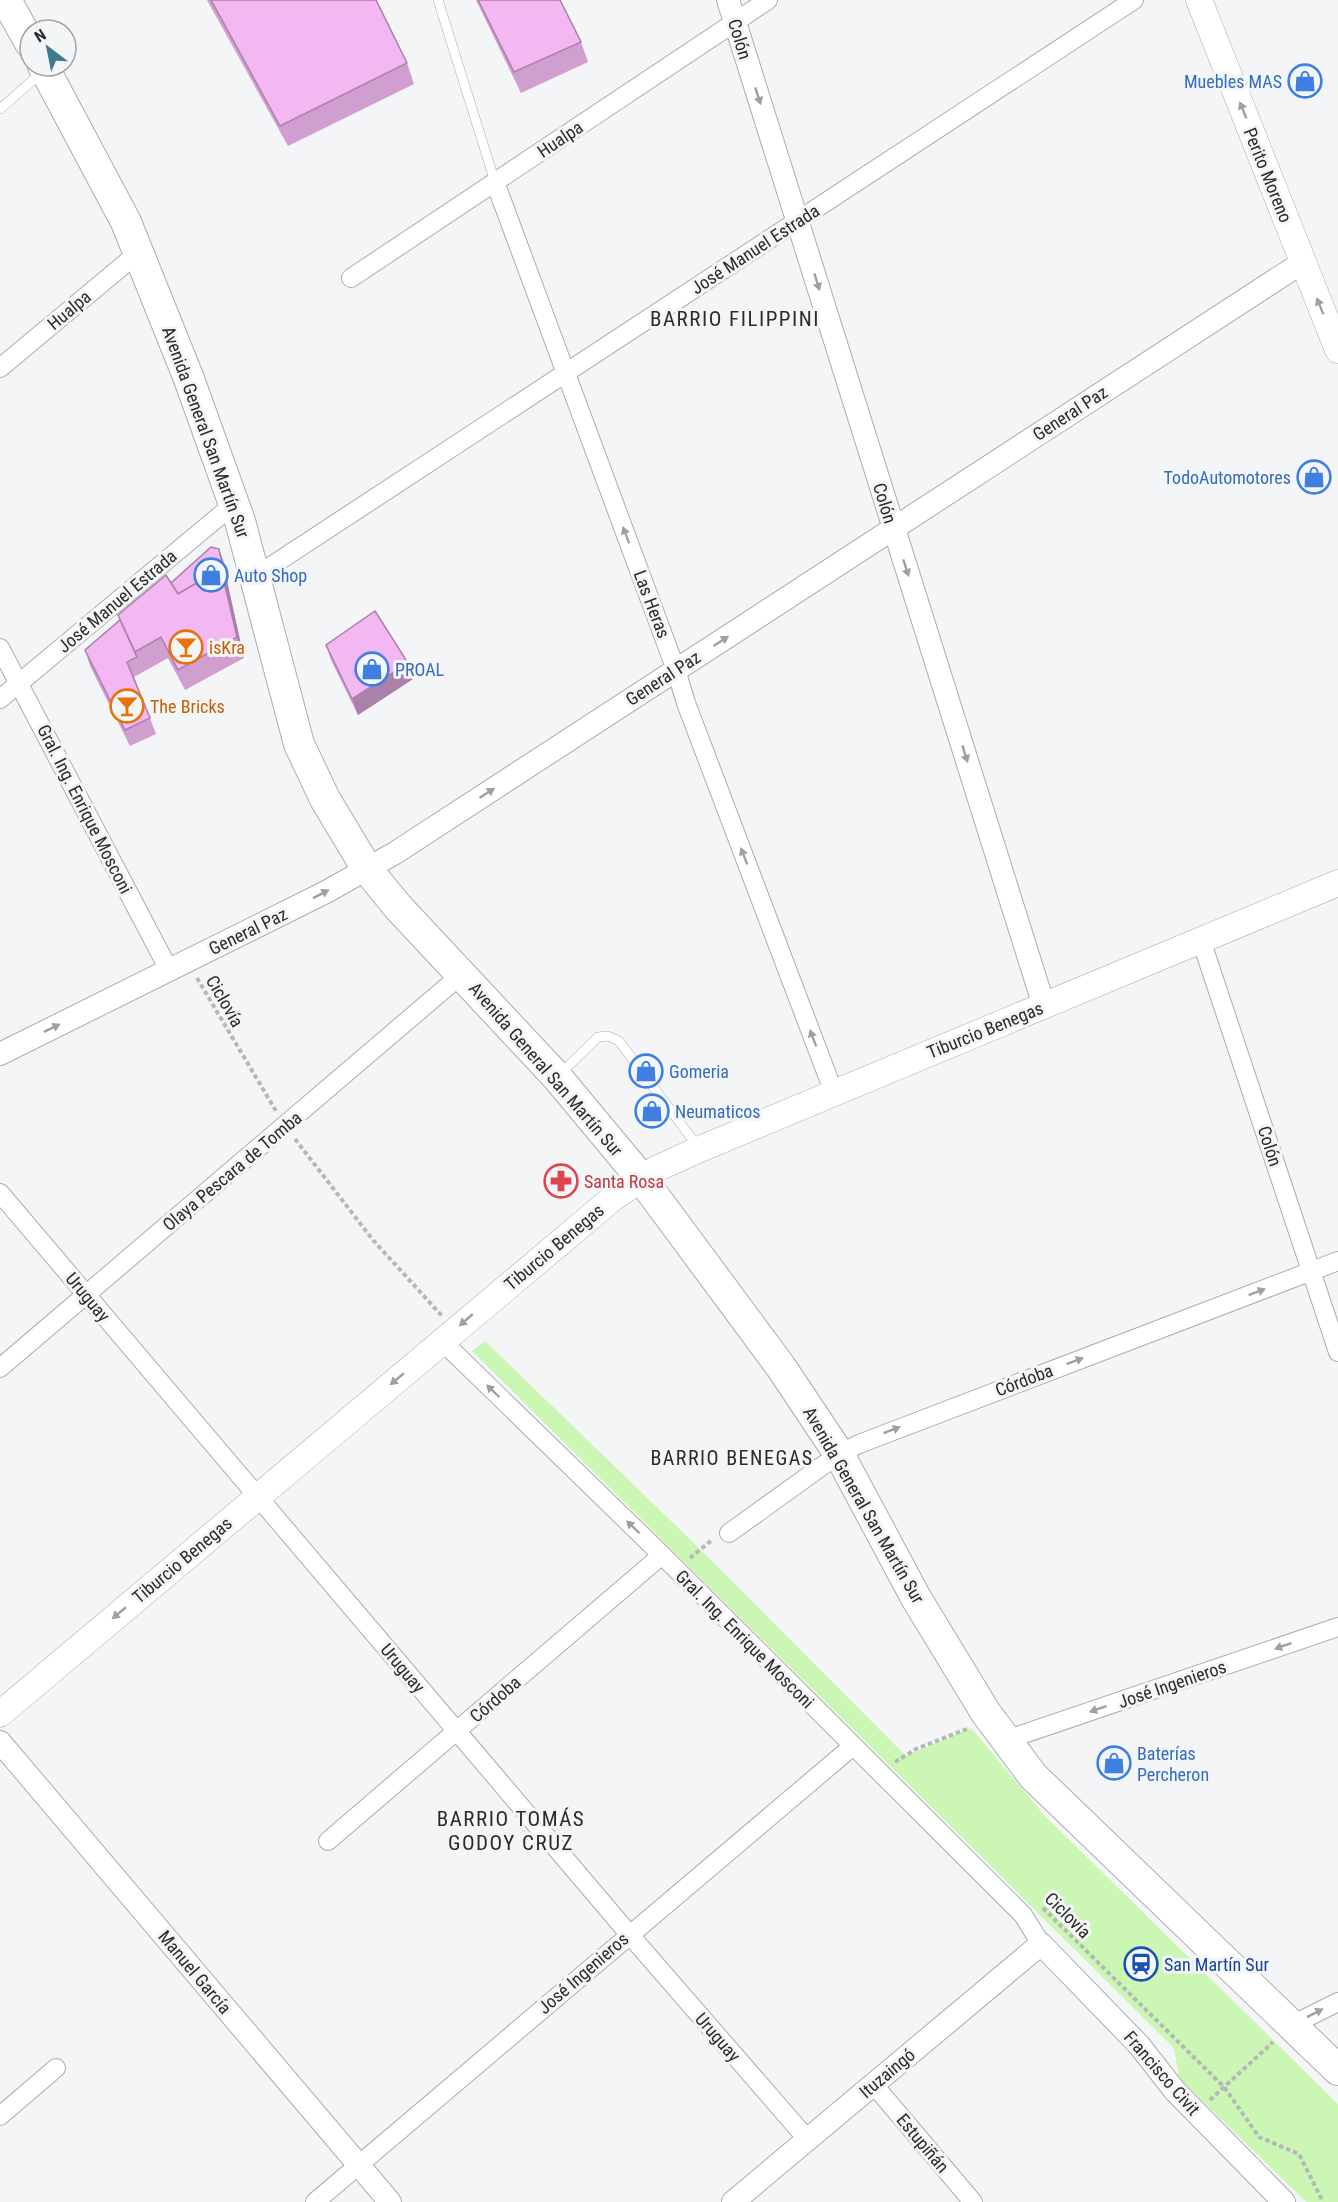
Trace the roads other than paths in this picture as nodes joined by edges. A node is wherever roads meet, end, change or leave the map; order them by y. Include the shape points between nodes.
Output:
1 (6, 0) edge
2 (438, 0) edge
3 (728, 0) edge
4 (768, 0) edge
5 (1134, 0) edge
6 (1199, 0) edge
7 (18, 22) edge
8 (735, 22) junction
9 (33, 78) edge
10 (49, 78) edge
11 (0, 109) edge
12 (495, 183) junction
13 (798, 221) junction
14 (139, 252) junction
15 (1303, 262) junction
16 (351, 278) dead end
17 (1338, 350) edge
18 (0, 368) edge
19 (564, 374) junction
20 (235, 503) junction
21 (893, 529) junction
22 (256, 576) junction
23 (0, 648) edge
24 (676, 670) junction
25 (19, 683) junction
26 (0, 699) edge
27 (367, 869) junction
28 (1338, 883) edge
29 (1201, 940) junction
30 (177, 966) junction
31 (462, 974) junction
32 (1044, 1006) junction
33 (0, 1054) edge
34 (557, 1077) junction
35 (834, 1093) junction
36 (700, 1149) junction
37 (641, 1178) junction
38 (0, 1193) edge
39 (1338, 1261) edge
40 (1311, 1271) junction
41 (86, 1294) junction
42 (448, 1336) junction
43 (1338, 1352) edge
44 (0, 1368) edge
45 (839, 1454) junction
46 (258, 1496) junction
47 (729, 1533) road end
48 (662, 1555) junction
49 (1338, 1628) edge
50 (0, 1714) edge
51 (457, 1732) junction
52 (1006, 1740) junction
53 (0, 1742) edge
54 (853, 1746) junction
55 (328, 1841) dead end
56 (629, 1934) junction
57 (1041, 1944) junction
58 (1338, 2002) edge
59 (1292, 2025) junction
60 (56, 2068) dead end
61 (1338, 2070) edge
62 (873, 2085) junction
63 (0, 2116) edge
64 (808, 2140) junction
65 (359, 2165) junction
66 (315, 2202) edge
67 (390, 2202) edge
68 (734, 2202) edge
69 (973, 2202) edge
70 (1284, 2202) edge

1 - 7 main road
2 - 12 lane
3 - 8 street, Colón
4 - 8 street, Hualpa
5 - 13 street, José Manuel Estrada
15 -> 6 main road, Perito Moreno
8 - 12 street, Hualpa
8 -> 13 street, Colón
9 - 11 lane
10 - 14 main road, Avenida General San Martín Sur
12 - 16 street, Hualpa
12 - 19 street, Las Heras
13 - 19 street, José Manuel Estrada
13 -> 21 street, Colón
14 - 18 street, Hualpa
14 - 20 main road, Avenida General San Martín Sur
17 -> 15 main road, Perito Moreno
15 - 21 street, General Paz
19 - 22 street, José Manuel Estrada
24 -> 19 street, Las Heras
20 - 22 main road, Avenida General San Martín Sur
20 - 25 street, José Manuel Estrada
24 -> 21 street, General Paz
21 -> 32 street, Colón
22 - 27 main road, Avenida General San Martín Sur via 299,744 325,800
23 - 25 street, Gral. Ing. Enrique Mosconi
27 -> 24 street, General Paz
35 -> 24 street, Las Heras
25 - 26 street, José Manuel Estrada
25 - 30 street, Gral. Ing. Enrique Mosconi
30 -> 27 street, General Paz
27 - 31 main road, Avenida General San Martín Sur
28 - 29 main road, Tiburcio Benegas
29 - 32 main road, Tiburcio Benegas
29 - 40 street, Colón
33 -> 30 street, General Paz
31 - 34 main road, Avenida General San Martín Sur
31 - 41 street, Olaya Pescara de Tomba
32 - 35 main road, Tiburcio Benegas
34 - 36 lane via 598,1037 619,1041
34 - 37 main road, Avenida General San Martín Sur
35 - 36 main road, Tiburcio Benegas
36 - 37 main road, Tiburcio Benegas
37 -> 42 main road, Tiburcio Benegas
37 - 45 main road, Avenida General San Martín Sur via 730,1295
38 - 41 street, Uruguay
39 - 40 street, Córdoba
40 - 43 street, Colón
45 -> 40 street, Córdoba via 882,1434
41 - 44 street, Olaya Pescara de Tomba
41 - 46 street, Uruguay
42 -> 46 main road, Tiburcio Benegas
48 -> 42 street, Gral. Ing. Enrique Mosconi
45 - 47 street, Córdoba
45 - 52 main road, Avenida General San Martín Sur via 916,1598
46 -> 50 main road, Tiburcio Benegas
46 - 51 street, Uruguay
48 - 51 street, Córdoba
48 - 54 street, Gral. Ing. Enrique Mosconi
49 -> 52 street, José Ingenieros
51 - 55 street, Córdoba
51 - 56 street, Uruguay
52 - 59 main road, Avenida General San Martín Sur via 1033,1776
53 - 65 street, Manuel García
54 - 56 street, José Ingenieros
54 - 57 street, Gral. Ing. Enrique Mosconi via 1023,1915
56 - 64 street, Uruguay
56 - 65 street, José Ingenieros
57 - 62 street, Ituzaingó
57 - 70 street, Francisco Civit via 1139,2045 1175,2091
59 -> 58 street
59 - 61 main road, Avenida General San Martín Sur
60 - 63 street
62 - 64 street, Ituzaingó
62 - 69 street, Estupiñán
64 - 68 street, Ituzaingó
65 - 66 street, José Ingenieros
65 - 67 street, Manuel García

